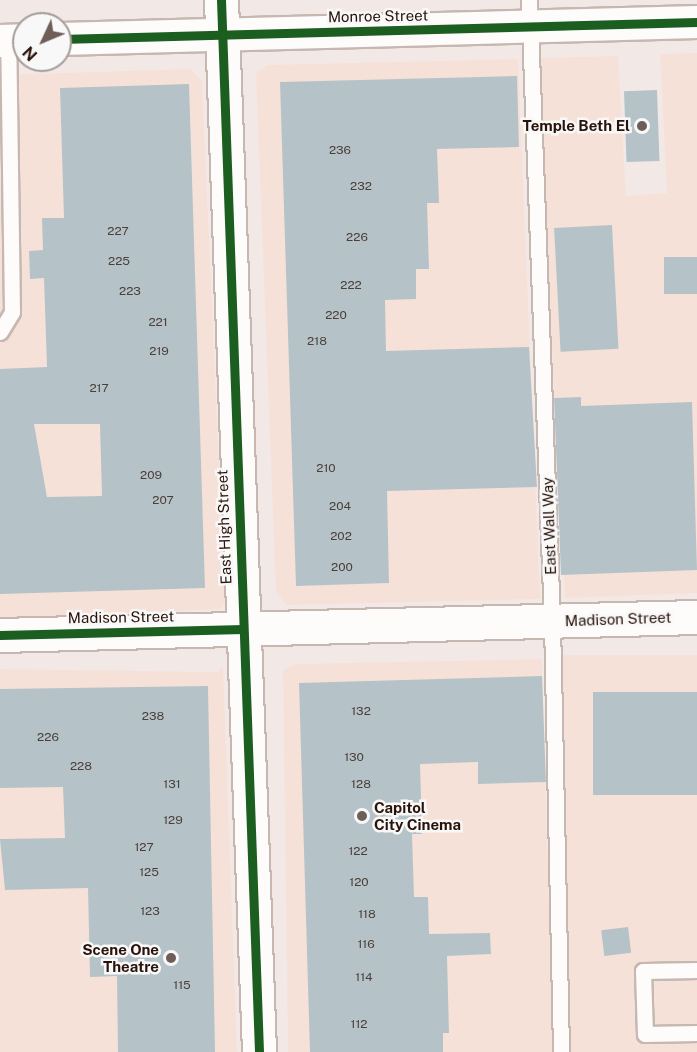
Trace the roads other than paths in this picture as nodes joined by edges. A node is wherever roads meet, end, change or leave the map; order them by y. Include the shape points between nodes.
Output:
1 (221, 0) edge
2 (529, 14) edge
3 (697, 22) edge
4 (221, 35) junction
5 (72, 39) edge
6 (11, 41) edge
7 (0, 332) edge
8 (697, 617) edge
9 (552, 621) junction
10 (243, 628) junction
11 (0, 635) edge
12 (697, 970) edge
13 (697, 1033) edge
14 (259, 1052) edge
15 (561, 1052) edge

1 - 4 main road, East High Street
2 - 3 street, Monroe Street
2 - 4 street, Monroe Street
2 - 9 lane, East Wall Way
4 - 5 street, Monroe Street
4 - 10 main road, East High Street
6 - 7 lane via 12,312
8 - 9 main road, Madison Street
9 - 10 main road, Madison Street
9 - 15 lane, East Wall Way
10 - 11 main road, Madison Street
10 - 14 main road, East High Street
12 - 13 lane via 643,971 645,1034

